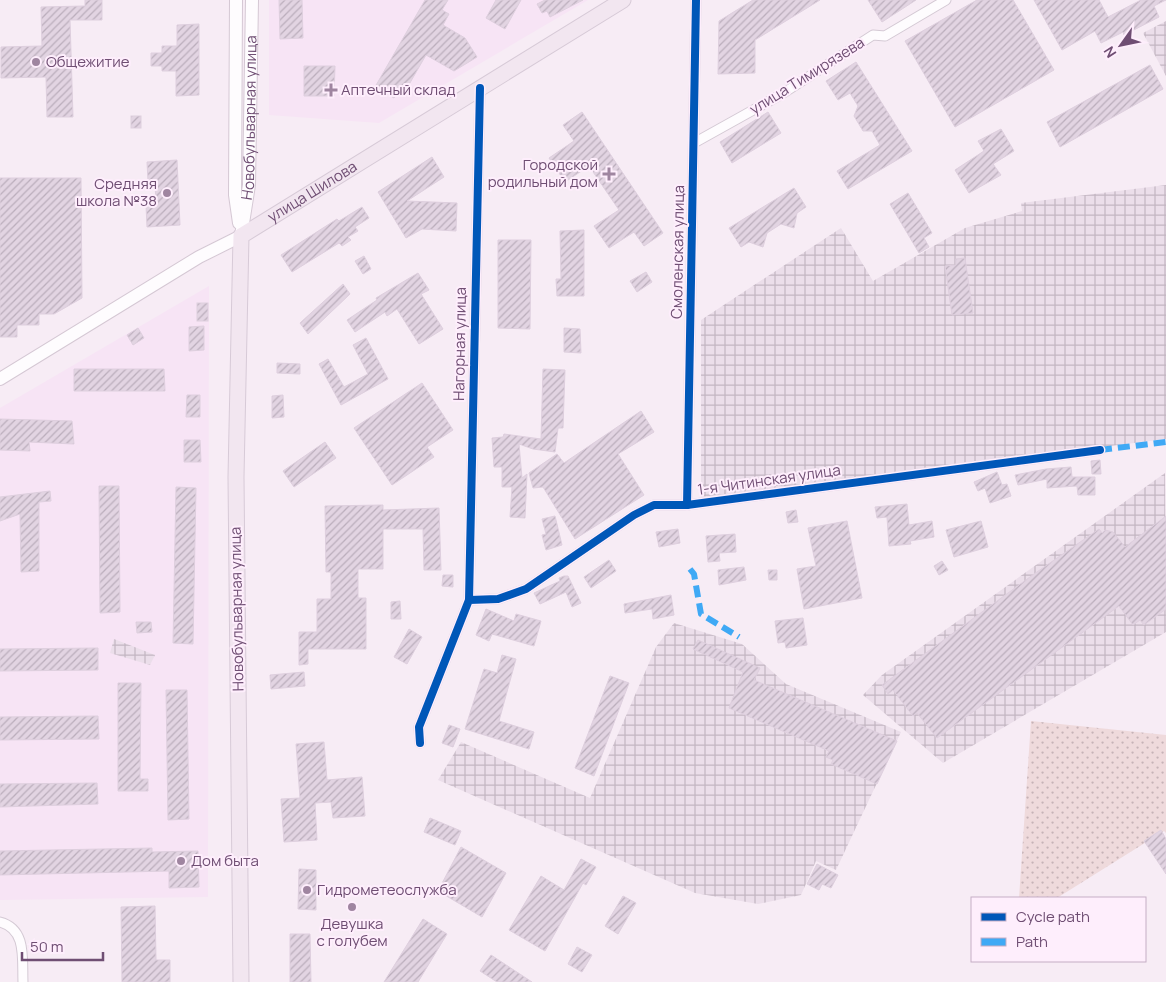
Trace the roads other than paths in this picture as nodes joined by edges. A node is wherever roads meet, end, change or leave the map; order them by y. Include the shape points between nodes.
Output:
1 (236, 0) edge
2 (252, 0) edge
3 (623, 0) edge
4 (696, 0) edge
5 (946, 0) edge
6 (480, 88) junction
7 (694, 143) junction
8 (241, 236) junction
9 (0, 379) edge
10 (1100, 450) dead end
11 (687, 505) junction
12 (469, 600) junction
13 (420, 743) dead end
14 (0, 922) edge
15 (23, 982) edge
16 (241, 982) edge

1 - 8 main road, Новобульварная улица via 235,195
2 - 8 main road, Новобульварная улица via 249,185
3 - 6 main road, улица Шилова
4 - 7 street, Смоленская улица
5 - 7 street, улица Тимирязева via 885,36 873,35 782,94
6 - 8 main road, улица Шилова
6 - 12 street, Нагорная улица
7 - 11 street, Смоленская улица
8 - 9 main road, улица Шилова via 199,257
8 - 16 main road, Новобульварная улица via 236,486
10 - 11 street, 1-я Читинская улица
11 - 12 street, 1-я Читинская улица via 654,505 634,515 526,589 498,599
12 - 13 street via 419,727
14 - 15 street via 11,925 21,938

